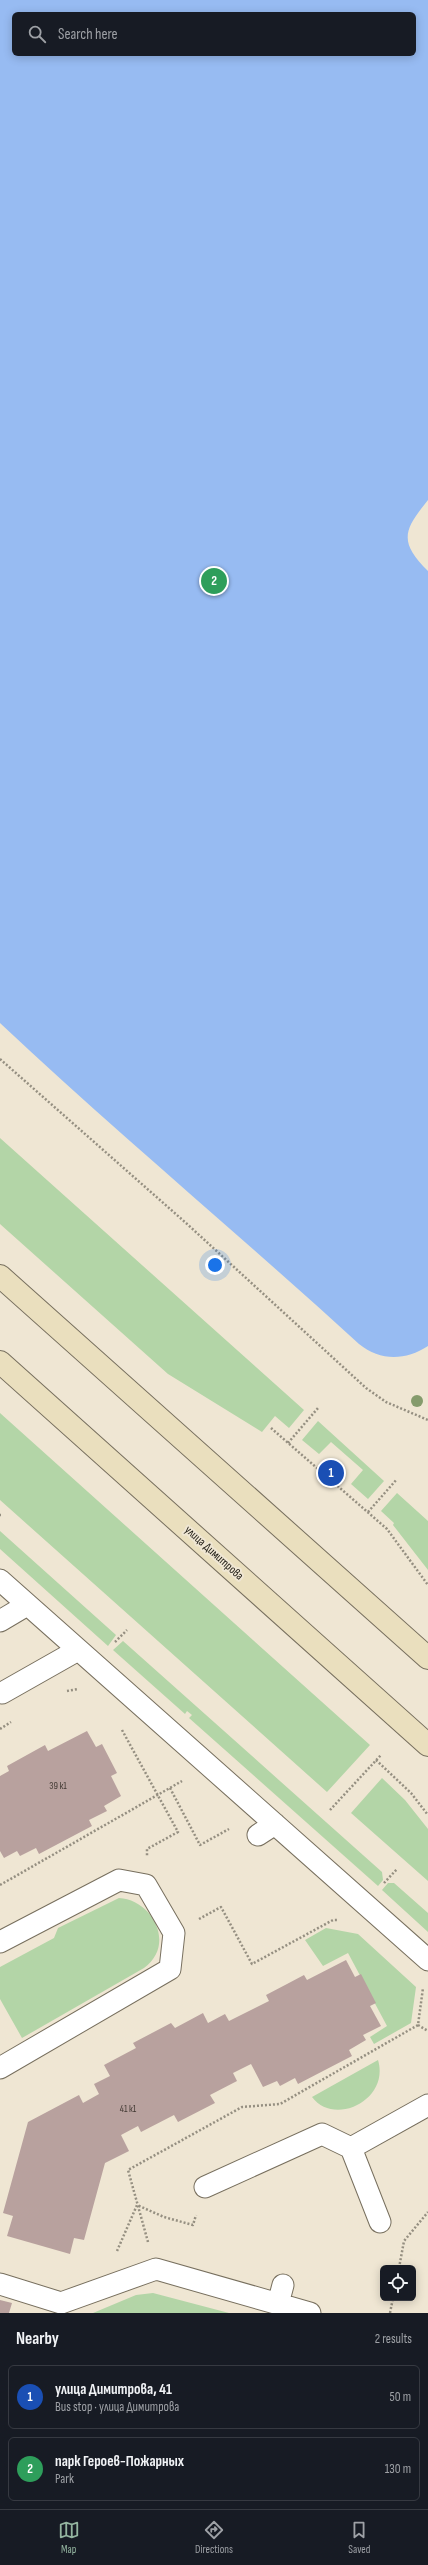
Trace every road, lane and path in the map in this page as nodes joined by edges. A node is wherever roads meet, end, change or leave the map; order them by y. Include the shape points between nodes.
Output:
1 (0, 1059) edge
2 (0, 1276) edge
3 (0, 1362) edge
4 (318, 1408) dead end
5 (428, 1420) edge
6 (271, 1428) dead end
7 (288, 1442) junction
8 (397, 1478) dead end
9 (368, 1512) junction
10 (0, 1580) edge
11 (428, 1585) edge
12 (27, 1605) junction
13 (0, 1621) edge
14 (78, 1650) junction
15 (428, 1658) edge
16 (84, 1688) dead end
17 (64, 1692) dead end
18 (2, 1693) dead end
19 (13, 1721) dead end
20 (0, 1728) edge
21 (121, 1728) dead end
22 (428, 1745) edge
23 (380, 1754) dead end
24 (376, 1760) junction
25 (208, 1766) junction
26 (170, 1788) junction
27 (158, 1796) junction
28 (330, 1810) dead end
29 (428, 1815) edge
30 (264, 1824) junction
31 (175, 1834) dead end
32 (0, 1885) edge
33 (366, 1904) junction
34 (216, 1909) dead end
35 (0, 1942) edge
36 (428, 1960) edge
37 (424, 1986) dead end
38 (418, 2025) junction
39 (428, 2031) edge
40 (0, 2068) edge
41 (428, 2105) edge
42 (350, 2148) junction
43 (205, 2188) dead end
44 (136, 2205) junction
45 (428, 2212) edge
46 (380, 2222) dead end
47 (193, 2225) dead end
48 (115, 2254) dead end
49 (400, 2265) edge
50 (156, 2269) junction
51 (0, 2284) edge
52 (392, 2301) edge
53 (310, 2313) edge
54 (390, 2313) edge

1 - 5 path via 186,1223 366,1388 386,1402
2 - 15 street
3 - 22 street, улица Димитрова
4 - 7 path
6 - 7 path
7 - 9 path
8 - 9 path
9 - 11 path via 387,1529
10 - 12 lane
12 - 13 lane
12 - 14 lane
14 - 18 lane
14 - 25 lane
16 - 17 path
19 - 20 path
21 - 27 path
23 - 24 path
24 - 28 path
24 - 29 path via 411,1793
25 - 26 path
25 - 30 lane
26 - 27 path
26 - 30 path via 200,1845
27 - 31 path via 178,1832
27 - 32 path
30 - 33 lane
33 - 34 path via 351,1920 333,1920 252,1964 221,1907
33 - 36 lane
35 - 40 lane via 119,1880 146,1885 174,1933 170,1969
37 - 38 path
38 - 39 path
38 - 44 path via 280,2104 242,2107 128,2170
41 - 42 lane
42 - 43 lane via 322,2134
42 - 46 lane
44 - 47 path via 164,2217
44 - 48 path
44 - 50 path
45 - 49 path via 404,2241
50 - 51 lane via 61,2303
50 - 53 lane via 281,2294
52 - 54 path

